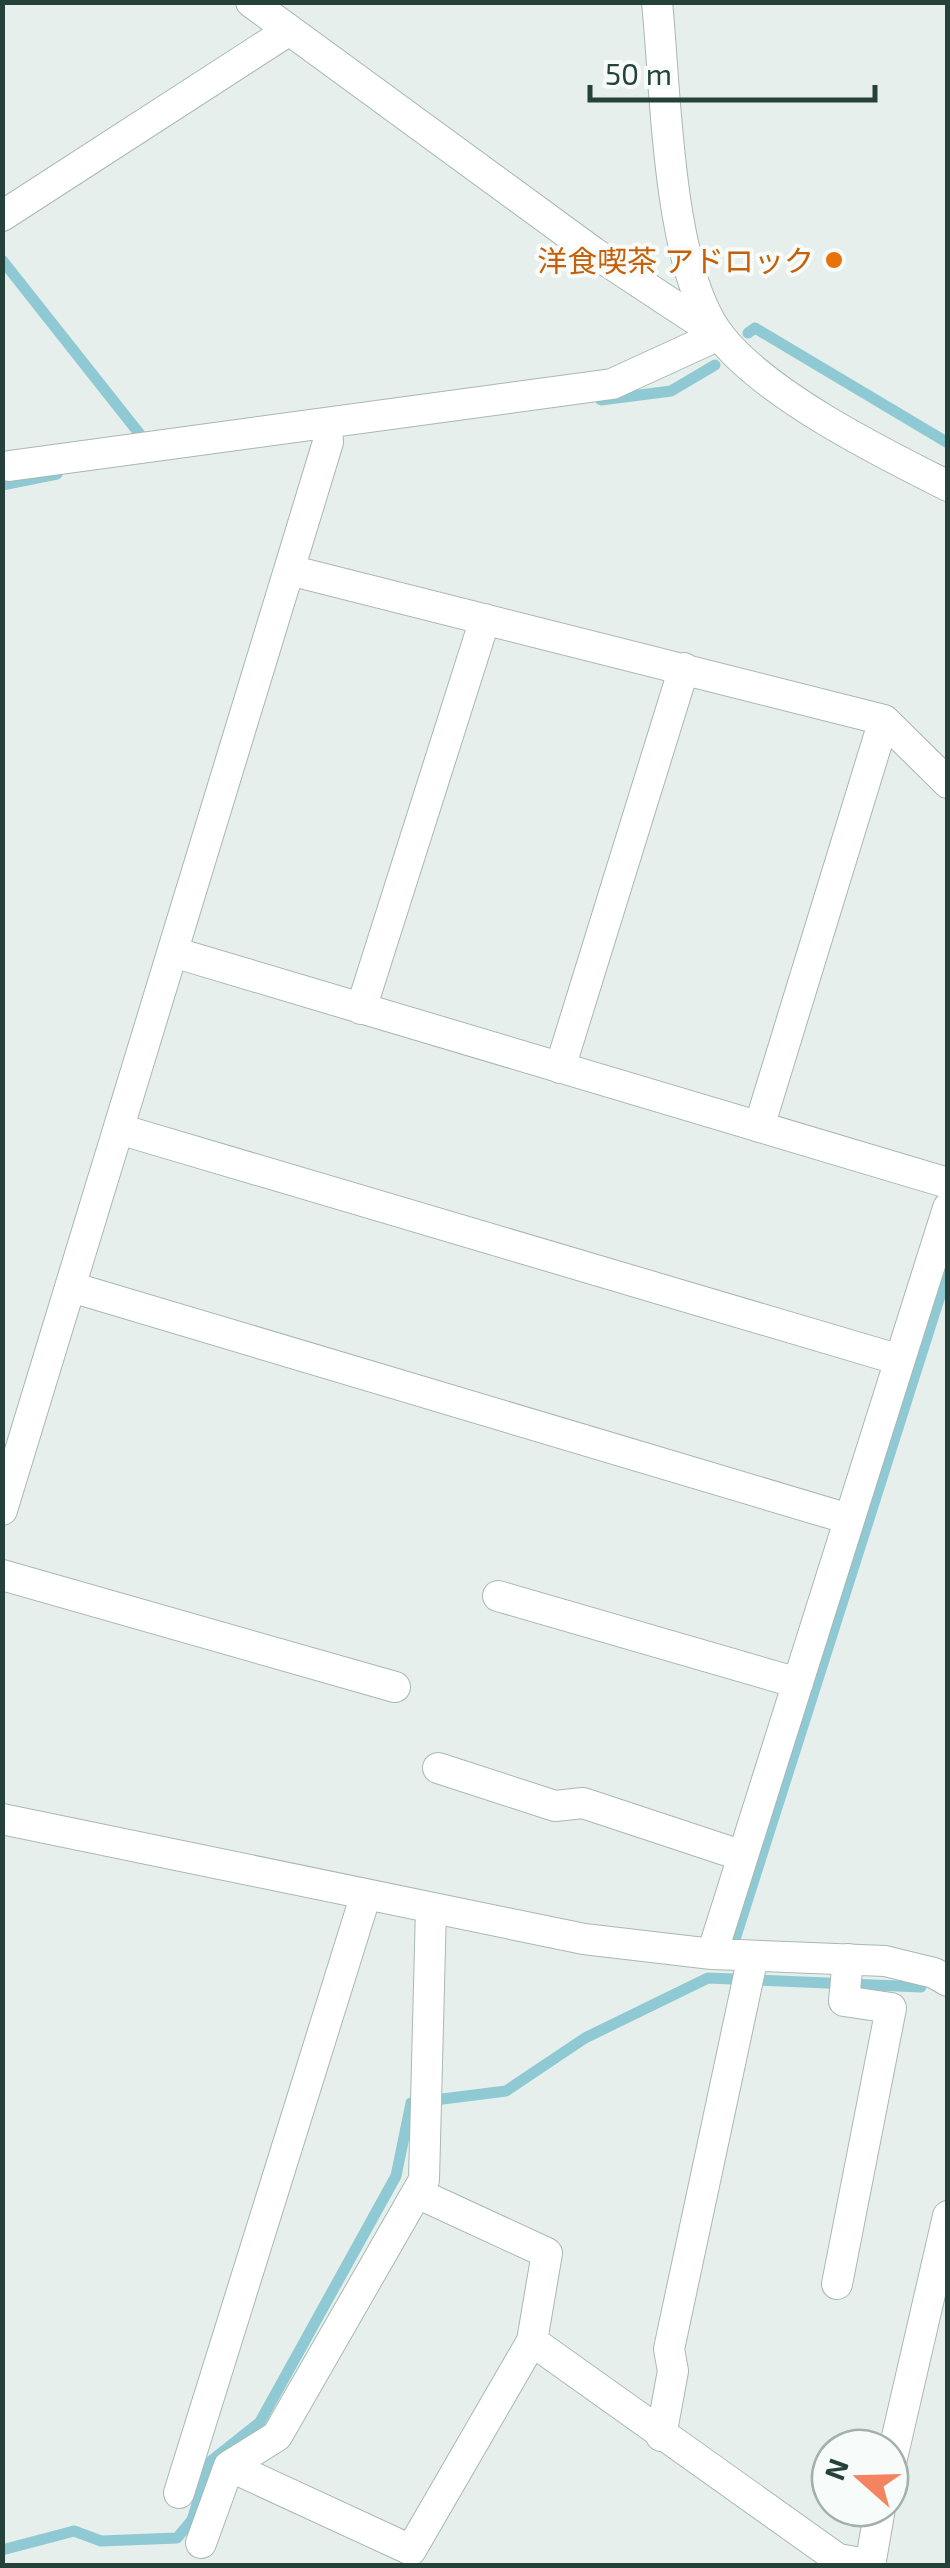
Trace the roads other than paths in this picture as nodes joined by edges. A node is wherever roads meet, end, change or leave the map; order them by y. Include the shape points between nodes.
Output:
1 (251, 2) edge
2 (657, 2) edge
3 (288, 31) junction
4 (2, 216) edge
5 (718, 335) junction
6 (327, 432) junction
7 (4, 464) edge
8 (948, 486) edge
9 (289, 570) junction
10 (484, 619) junction
11 (684, 668) junction
12 (884, 720) junction
13 (948, 783) edge
14 (174, 952) junction
15 (362, 1009) junction
16 (560, 1068) junction
17 (759, 1127) junction
18 (119, 1129) junction
19 (948, 1183) edge
20 (948, 1208) edge
21 (70, 1287) junction
22 (900, 1360) junction
23 (2, 1510) edge
24 (849, 1519) junction
25 (2, 1575) edge
26 (498, 1596) dead end
27 (798, 1682) junction
28 (396, 1687) dead end
29 (438, 1768) dead end
30 (2, 1819) edge
31 (744, 1856) junction
32 (366, 1894) junction
33 (431, 1908) junction
34 (737, 1963) junction
35 (846, 1974) junction
36 (948, 1981) edge
37 (417, 2193) junction
38 (948, 2216) edge
39 (838, 2284) dead end
40 (532, 2341) junction
41 (899, 2428) edge
42 (661, 2436) junction
43 (229, 2466) junction
44 (179, 2493) dead end
45 (876, 2528) edge
46 (201, 2543) dead end
47 (869, 2565) edge

1 - 3 street
2 - 5 street via 681,237
3 - 4 street
3 - 5 street
5 - 6 street via 612,384
5 - 8 street via 805,405
6 - 7 street
6 - 9 street
9 - 10 street
9 - 14 street
10 - 11 street
10 - 15 street
11 - 12 street
11 - 16 street
12 - 13 street
12 - 17 street
14 - 15 street
14 - 18 street
15 - 16 street
16 - 17 street
17 - 19 street
18 - 21 street
18 - 22 street
20 - 22 street
21 - 23 street
21 - 24 street
22 - 24 street
24 - 27 street
25 - 28 street
26 - 27 street
27 - 31 street
29 - 31 street via 555,1806 583,1803
30 - 32 street
31 - 34 street
32 - 33 street
32 - 44 street
33 - 34 street
33 - 37 street via 429,2103 424,2180
34 - 35 street
34 - 42 street via 669,2349 673,2371
35 - 36 street via 885,1961
35 - 39 street via 844,2002 891,2008
37 - 40 street via 547,2253
37 - 43 street via 277,2436
38 - 41 street
40 - 42 street
40 - 43 street via 411,2550
42 - 47 street via 838,2559
43 - 46 street
45 - 47 street

